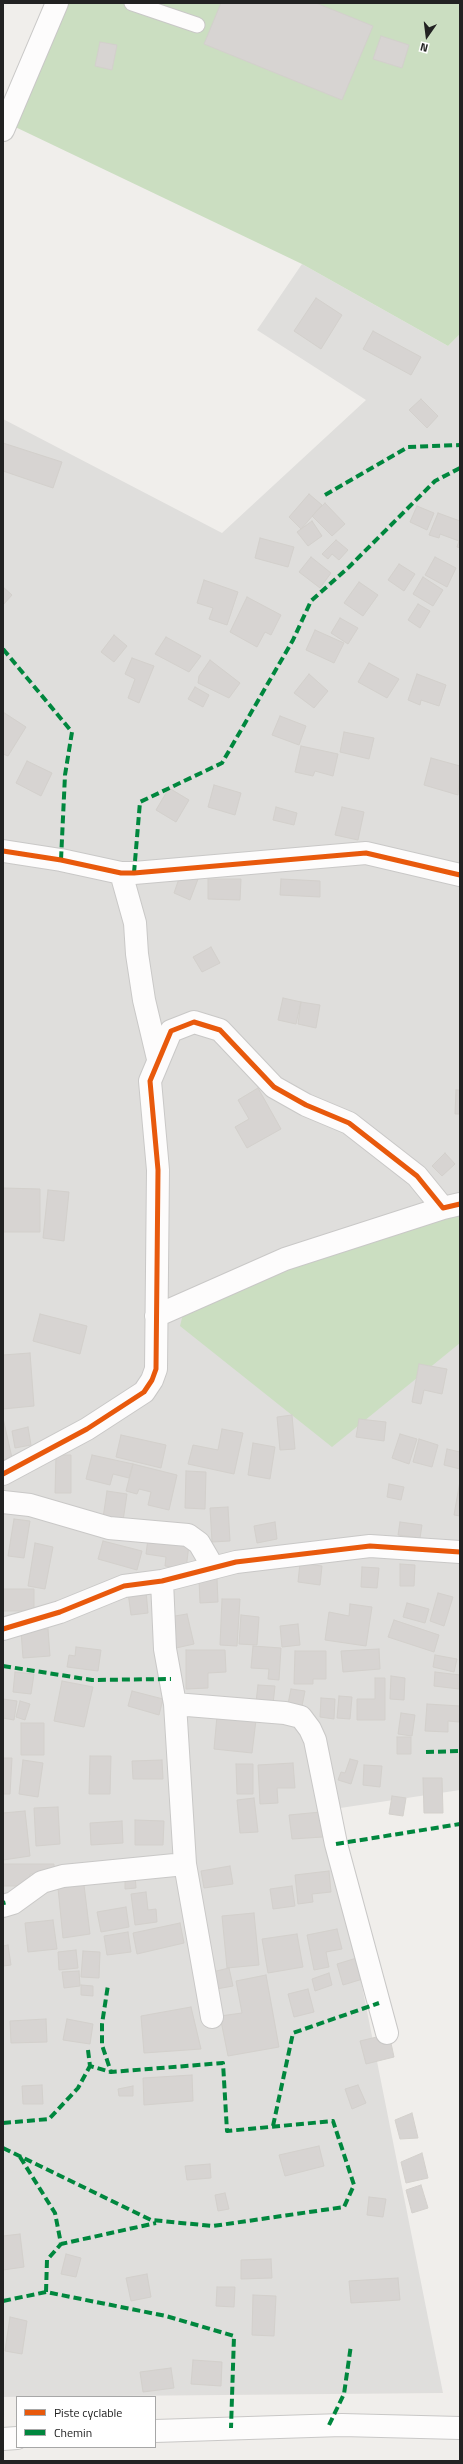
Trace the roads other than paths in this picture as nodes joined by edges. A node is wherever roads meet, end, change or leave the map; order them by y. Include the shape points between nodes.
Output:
1 (57, 3) edge
2 (132, 3) edge
3 (197, 25) dead end
4 (3, 130) edge
5 (3, 851) edge
6 (121, 873) junction
7 (460, 875) edge
8 (158, 1059) junction
9 (451, 1206) edge
10 (156, 1316) junction
11 (3, 1474) edge
12 (3, 1502) edge
13 (460, 1552) edge
14 (213, 1567) junction
15 (162, 1581) junction
16 (3, 1629) edge
17 (175, 1704) junction
18 (185, 1864) junction
19 (3, 1906) edge
20 (212, 2017) dead end
21 (387, 2033) dead end
22 (460, 2428) edge
23 (156, 2431) edge
24 (16, 2438) edge
25 (3, 2439) edge

1 - 4 street
2 - 3 lane
5 - 6 street
6 - 7 street via 366,853
6 - 8 street via 134,923 144,1000
8 - 9 street via 171,1031 194,1022 220,1030 274,1087 306,1105 349,1123
8 - 10 street via 150,1081 158,1170
9 - 10 street via 285,1259
10 - 11 street via 156,1369 144,1392 87,1429
12 - 14 street via 30,1505 109,1528 188,1535 199,1543
13 - 14 street via 370,1546
14 - 15 street
15 - 16 street via 124,1586 60,1612
15 - 17 street via 165,1649
17 - 18 street
17 - 21 street via 285,1713 301,1717 310,1729 315,1740 336,1844
18 - 19 street via 63,1876 42,1882 12,1903
18 - 20 street
22 - 23 street via 342,2425
24 - 25 street

